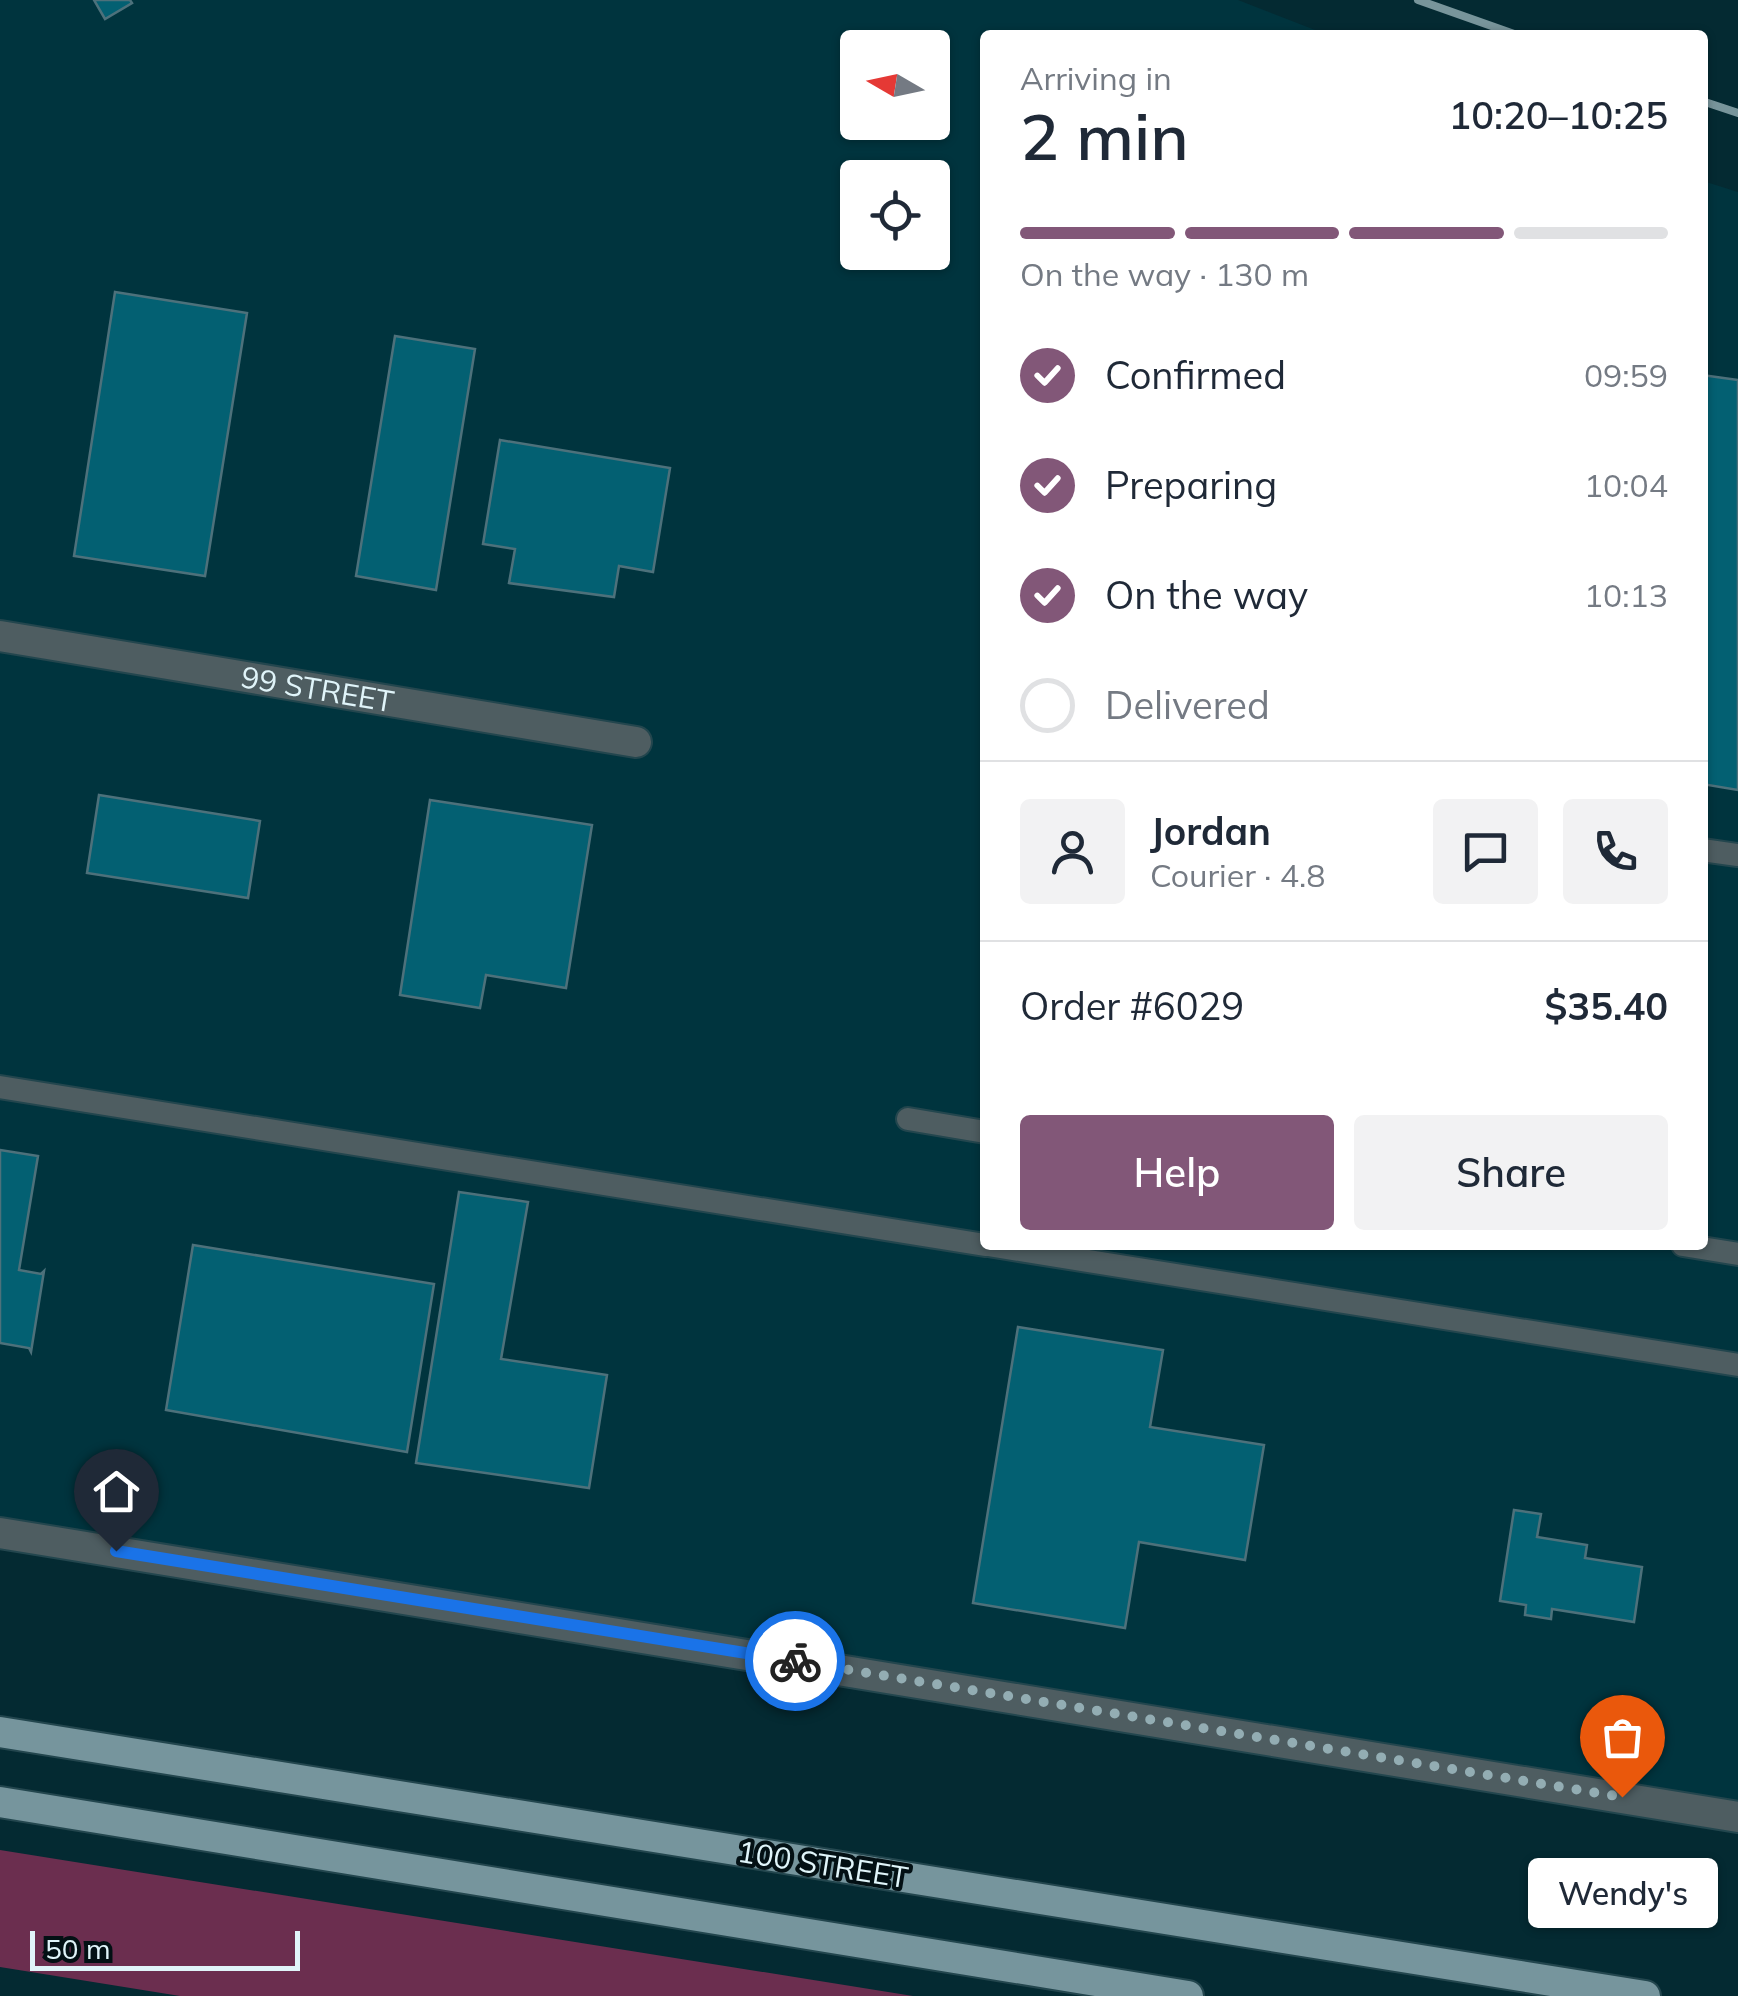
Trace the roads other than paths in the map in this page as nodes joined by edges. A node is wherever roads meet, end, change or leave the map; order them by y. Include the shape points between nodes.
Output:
1 (0, 636) edge
2 (636, 742) dead end
3 (1708, 851) edge
4 (1738, 855) edge
5 (0, 1087) edge
6 (908, 1120) dead end
7 (980, 1131) edge
8 (980, 1244) edge
9 (1708, 1249) edge
10 (1055, 1250) edge
11 (1082, 1252) edge
12 (1738, 1254) edge
13 (1738, 1365) edge
14 (0, 1532) edge
15 (0, 1732) edge
16 (0, 1802) edge
17 (1738, 1816) edge
18 (1188, 1996) edge
19 (1646, 1996) edge

1 - 2 street, 99 STREET
3 - 4 lane
5 - 8 lane
6 - 7 lane
9 - 12 lane
10 - 11 lane
11 - 13 lane
14 - 17 street
15 - 19 main road, 100 STREET
16 - 18 main road

